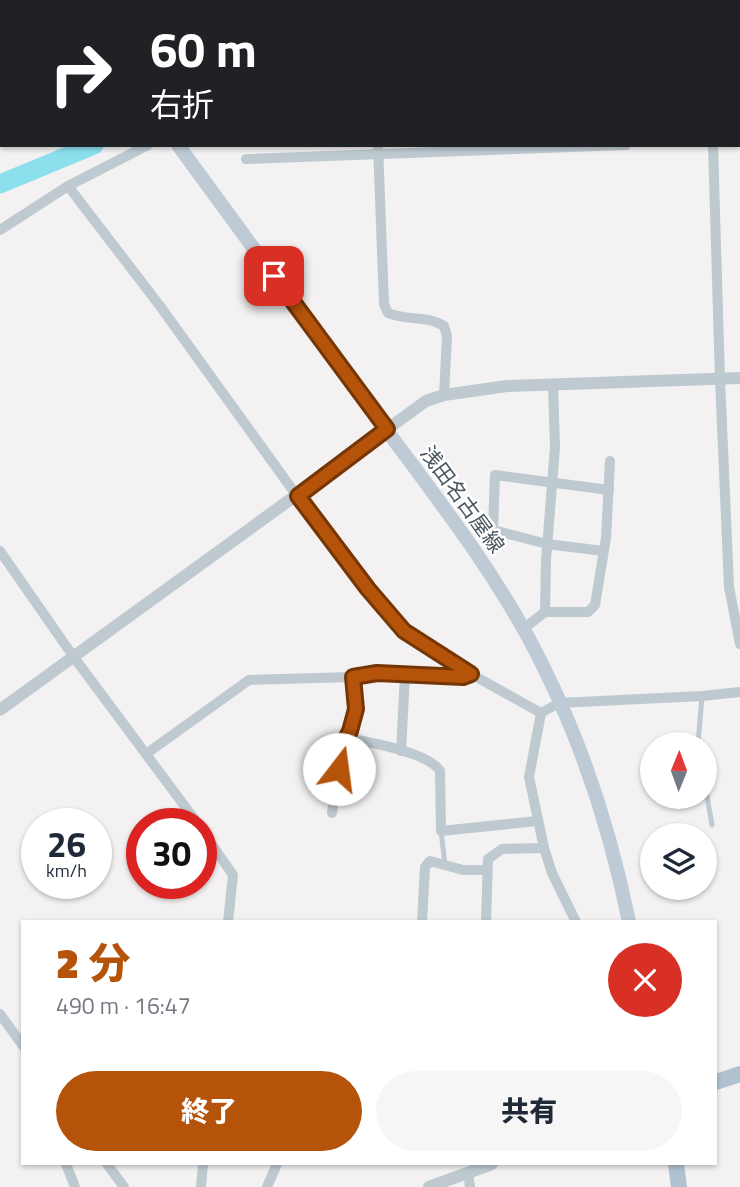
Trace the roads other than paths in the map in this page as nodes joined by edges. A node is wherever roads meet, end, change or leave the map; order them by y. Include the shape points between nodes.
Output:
1 (144, 147) edge
2 (179, 147) edge
3 (502, 147) edge
4 (713, 147) edge
5 (379, 149) edge
6 (246, 159) dead end
7 (68, 186) junction
8 (0, 230) edge
9 (740, 378) edge
10 (720, 379) junction
11 (553, 385) junction
12 (444, 395) junction
13 (387, 429) junction
14 (610, 461) dead end
15 (552, 484) junction
16 (608, 490) junction
17 (298, 496) junction
18 (547, 544) junction
19 (0, 551) edge
20 (603, 551) junction
21 (545, 612) junction
22 (523, 629) junction
23 (740, 644) edge
24 (73, 656) junction
25 (405, 674) junction
26 (471, 674) junction
27 (353, 677) junction
28 (740, 692) edge
29 (702, 696) junction
30 (559, 703) junction
31 (0, 710) edge
32 (541, 713) junction
33 (350, 731) junction
34 (699, 732) edge
35 (401, 751) junction
36 (146, 754) junction
37 (186, 808) edge
38 (332, 813) dead end
39 (538, 821) junction
40 (442, 831) junction
41 (544, 848) junction
42 (217, 852) edge
43 (444, 864) junction
44 (487, 870) junction
45 (228, 920) edge
46 (422, 920) edge
47 (486, 920) edge
48 (575, 920) edge
49 (629, 920) edge
50 (0, 1014) edge
51 (21, 1043) edge
52 (740, 1074) edge
53 (717, 1082) edge
54 (66, 1165) edge
55 (108, 1165) edge
56 (203, 1165) edge
57 (277, 1165) edge
58 (489, 1165) edge
59 (676, 1165) edge
60 (468, 1172) junction
61 (75, 1187) edge
62 (124, 1187) edge
63 (201, 1187) edge
64 (267, 1187) edge
65 (429, 1187) edge
66 (470, 1187) edge
67 (679, 1187) edge

1 - 7 street
2 - 13 main road, 浅田名古屋線
3 - 5 street
4 - 10 street
5 - 6 street
5 - 12 street via 384,304 388,313 399,318 435,320 444,326
7 - 8 street
7 - 17 street
9 - 10 street
10 - 11 street
10 - 23 street via 729,587
11 - 12 street
11 - 15 street
12 - 13 street via 426,401
13 - 17 street
13 - 22 main road, 浅田名古屋線 via 473,545
14 - 16 street
15 - 16 street
15 - 18 street
15 - 18 street via 495,475 493,530
16 - 20 street
17 - 24 street
17 - 26 street via 404,631
18 - 20 street
18 - 21 street
19 - 24 street
20 - 21 street via 595,605 588,612
21 - 22 street
22 - 30 main road, 浅田名古屋線
24 - 31 street
24 - 36 street
25 - 26 street
25 - 27 street
25 - 35 street
26 - 32 street
27 - 33 street via 356,709
27 - 36 street via 249,680
28 - 29 street
29 - 30 street
29 - 34 lane
30 - 32 street
30 - 49 main road, 浅田名古屋線 via 603,813
32 - 39 street via 529,777
33 - 35 street via 353,738
33 - 38 street via 342,747
35 - 40 street via 436,764 440,771
36 - 37 street
39 - 40 street
39 - 41 street
40 - 43 lane
41 - 44 street via 497,851 488,859
41 - 48 street
42 - 45 street via 233,875
43 - 44 street
43 - 46 street via 430,861 425,867
44 - 47 street
50 - 51 street
52 - 53 main road
54 - 61 street
55 - 62 street
56 - 63 street
57 - 64 street
58 - 60 street
59 - 67 main road
60 - 65 street
60 - 66 street

